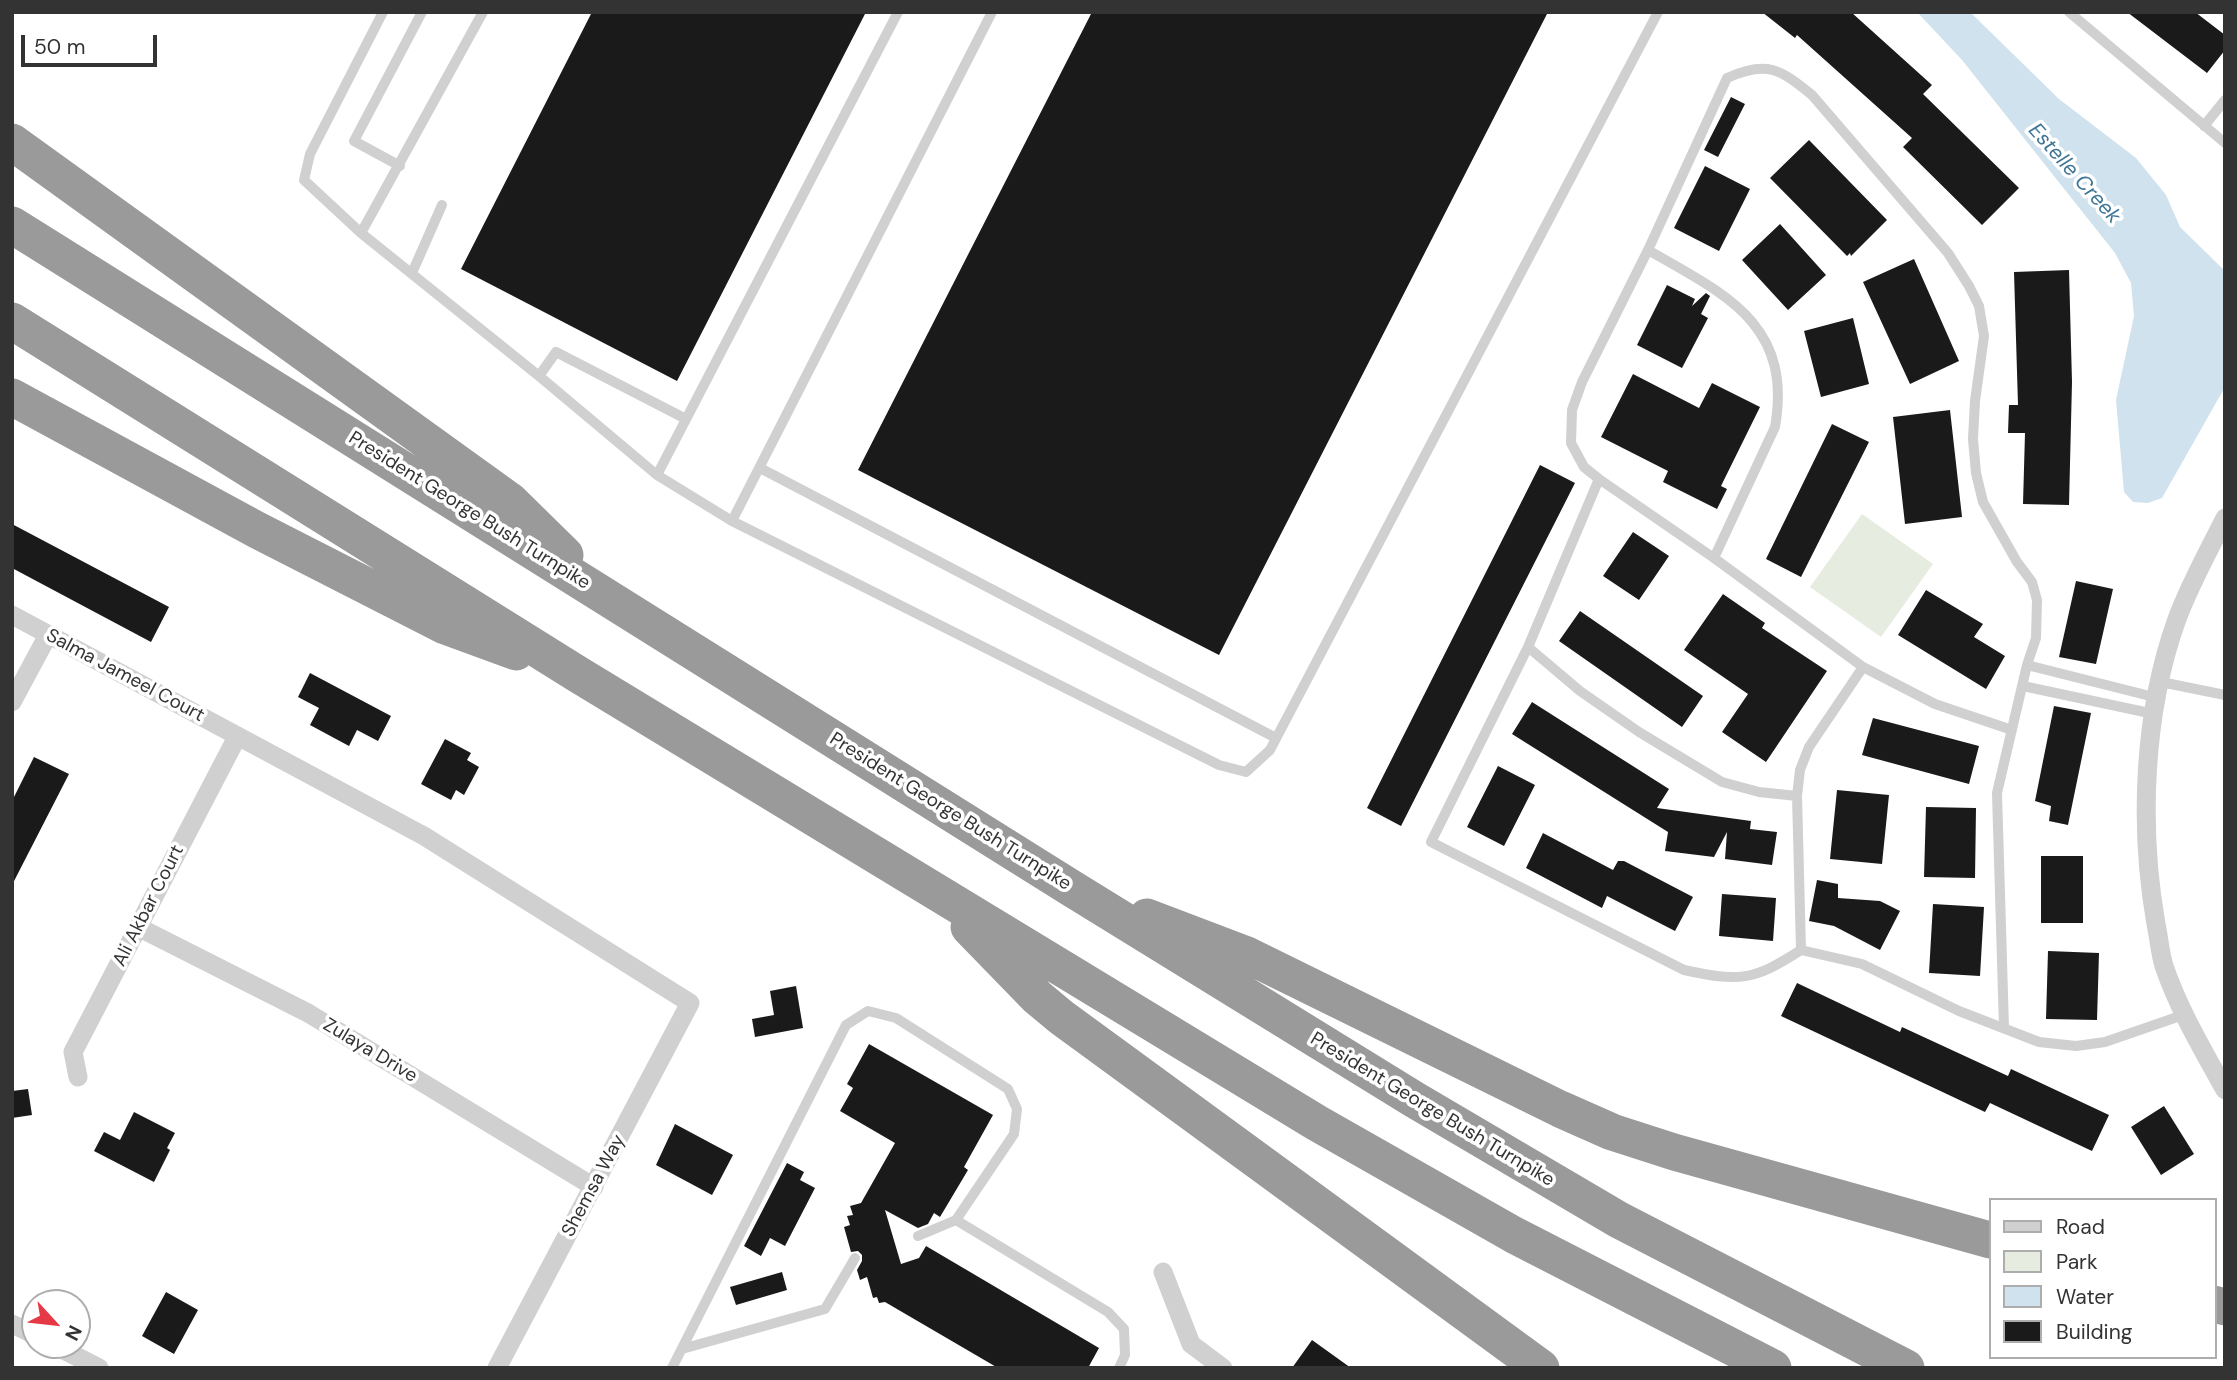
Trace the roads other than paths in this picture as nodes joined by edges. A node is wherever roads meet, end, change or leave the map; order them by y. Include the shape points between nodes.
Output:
1 (383, 12) edge
2 (422, 12) edge
3 (484, 12) edge
4 (898, 12) edge
5 (992, 12) edge
6 (1658, 12) edge
7 (2069, 12) edge
8 (2225, 100) edge
9 (2204, 126) junction
10 (12, 142) edge
11 (2225, 143) edge
12 (400, 166) junction
13 (442, 205) dead end
14 (12, 225) edge
15 (361, 233) junction
16 (1648, 250) junction
17 (412, 273) junction
18 (12, 321) edge
19 (539, 376) junction
20 (12, 397) edge
21 (686, 419) junction
22 (760, 468) junction
23 (657, 475) junction
24 (1599, 479) junction
25 (2225, 518) edge
26 (732, 520) junction
27 (1714, 558) junction
28 (617, 604) junction
29 (12, 615) edge
30 (48, 635) junction
31 (1528, 647) junction
32 (2027, 665) junction
33 (1863, 667) junction
34 (579, 675) junction
35 (2023, 686) junction
36 (2225, 695) edge
37 (2158, 698) junction
38 (12, 702) edge
39 (2012, 730) junction
40 (237, 737) junction
41 (1276, 738) junction
42 (1797, 796) junction
43 (916, 879) junction
44 (1071, 888) junction
45 (138, 927) junction
46 (1801, 950) junction
47 (690, 1003) joint
48 (2186, 1014) junction
49 (2004, 1028) junction
50 (78, 1077) dead end
51 (2225, 1090) edge
52 (594, 1187) junction
53 (957, 1220) junction
54 (918, 1236) dead end
55 (1988, 1239) edge
56 (855, 1258) dead end
57 (1163, 1272) dead end
58 (1598, 1279) junction
59 (681, 1349) junction
60 (81, 1359) edge
61 (99, 1368) edge
62 (497, 1368) edge
63 (672, 1368) edge
64 (1119, 1368) edge
65 (1223, 1368) edge
66 (1541, 1368) edge
67 (1720, 1368) edge
68 (1773, 1368) edge
69 (1906, 1368) edge

1 - 15 lane via 310,154 304,180
2 - 12 lane via 354,141
3 - 12 lane
4 - 21 lane
5 - 22 lane
6 - 41 lane
7 - 9 lane
8 - 9 lane
9 - 11 lane
10 - 28 highway via 510,501
12 - 15 lane
13 - 17 lane
14 - 28 highway, President George Bush Turnpike
15 - 17 lane
16 - 24 lane via 1572,410 1571,443 1584,467
16 - 27 lane via 1738,307 1761,335 1775,368 1775,427
16 - 32 lane via 1727,78 1765,67 1788,76 1812,95 1948,253 1979,306 1984,336 1975,401 1976,473 1983,502 2032,582 2037,600 2036,638
17 - 19 lane
18 - 34 highway
19 - 21 lane via 556,352
19 - 23 lane
20 - 34 highway via 445,626
21 - 23 lane
22 - 26 lane
22 - 41 lane
23 - 26 lane
24 - 27 lane
24 - 31 lane
25 - 37 street via 2176,622
26 - 41 lane via 1219,765 1246,772
27 - 33 lane
28 - 44 highway, President George Bush Turnpike
29 - 30 street, Salma Jameel Court
30 - 38 street
30 - 40 street, Salma Jameel Court
31 - 42 lane via 1580,691 1722,782
31 - 46 lane via 1431,842 1684,970 1748,978
32 - 35 lane
32 - 37 lane
33 - 39 lane via 1935,704
33 - 42 lane via 1809,747
34 - 43 highway
35 - 37 lane
35 - 39 lane
36 - 37 lane
37 - 48 street via 2148,748 2148,870 2163,964
39 - 49 lane via 1997,793
40 - 45 street, Ali Akbar Court
40 - 47 street, Salma Jameel Court via 424,836
42 - 46 lane
43 - 58 highway via 1443,1197
43 - 66 highway via 1060,1017
44 - 55 highway via 1247,955 1612,1132
44 - 69 highway, President George Bush Turnpike via 1575,1195
45 - 50 street, Ali Akbar Court via 73,1052
45 - 52 street, Zulaya Drive via 308,1013
46 - 49 lane via 1862,964
47 - 52 street, Shemsa Way
48 - 49 lane via 2105,1042 2076,1046 2039,1042
48 - 51 street
52 - 62 street, Shemsa Way
53 - 54 lane
53 - 59 lane via 1014,1134 1017,1109 1008,1089 896,1018 868,1012 846,1025
53 - 64 lane via 1108,1312 1124,1328 1125,1355
56 - 59 lane via 825,1309
57 - 65 street via 1191,1343
58 - 67 highway
58 - 68 highway
59 - 63 lane
60 - 61 street

